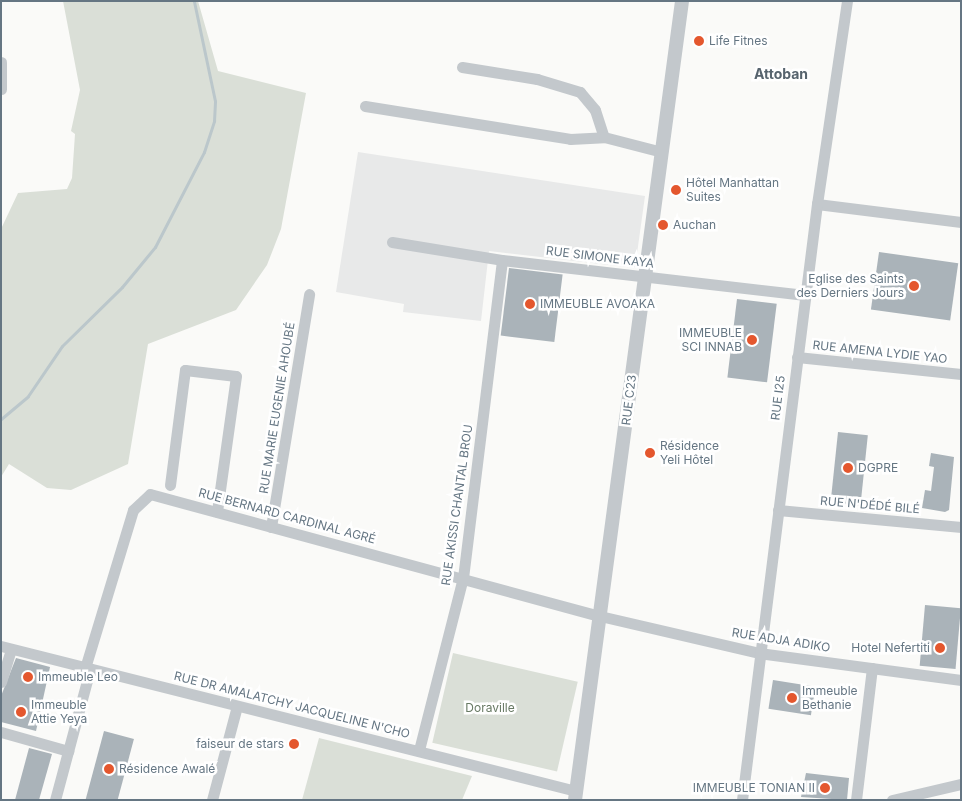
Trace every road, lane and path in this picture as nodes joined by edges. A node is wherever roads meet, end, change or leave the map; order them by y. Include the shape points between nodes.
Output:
1 (682, 1) edge
2 (846, 1) edge
3 (1, 62) edge
4 (462, 67) dead end
5 (1, 90) edge
6 (364, 106) dead end
7 (604, 137) junction
8 (662, 152) junction
9 (817, 204) junction
10 (961, 222) edge
11 (392, 242) dead end
12 (502, 260) junction
13 (644, 276) junction
14 (309, 294) dead end
15 (805, 295) junction
16 (797, 357) junction
17 (961, 374) edge
18 (170, 485) dead end
19 (778, 510) junction
20 (217, 512) junction
21 (271, 527) junction
22 (961, 527) edge
23 (463, 578) junction
24 (600, 616) junction
25 (6, 647) edge
26 (758, 653) junction
27 (872, 668) junction
28 (88, 669) junction
29 (961, 680) edge
30 (1, 682) edge
31 (237, 706) junction
32 (1, 732) edge
33 (418, 750) junction
34 (68, 751) junction
35 (961, 784) edge
36 (575, 795) edge
37 (55, 800) edge
38 (212, 800) edge
39 (742, 800) edge
40 (856, 800) edge
41 (892, 800) edge

1 - 8 street, RUE C23
2 - 9 street, RUE I25
3 - 5 street
4 - 7 street via 536,79 580,92 595,110
6 - 7 street via 570,139
7 - 8 street
8 - 13 street, RUE C23
9 - 10 street
9 - 15 street, RUE I25
11 - 12 street, RUE SIMONE KAYA
12 - 13 street, RUE SIMONE KAYA
12 - 23 street, RUE AKISSI CHANTAL BROU
13 - 15 street, RUE SIMONE KAYA
13 - 24 street, RUE C23
14 - 21 street, RUE MARIE EUGENIE AHOUBÉ
15 - 16 street, RUE I25
16 - 17 street, RUE AMENA LYDIE YAO
16 - 19 street, RUE I25
18 - 20 street via 185,370 236,376
19 - 22 street, RUE N'DÉDÉ BILÉ
19 - 26 street, RUE I25
20 - 21 street, RUE BERNARD CARDINAL AGRÉ
20 - 28 street, RUE BERNARD CARDINAL AGRÉ via 150,494 139,501 133,510
21 - 23 street, RUE BERNARD CARDINAL AGRÉ
23 - 24 street, RUE BERNARD CARDINAL AGRÉ
23 - 33 street, RUE AKISSI CHANTAL BROU
24 - 26 street, RUE ADJA ADIKO
24 - 36 street, RUE C23
25 - 28 street, RUE DR AMALATCHY JACQUELINE N'CHO
25 - 30 street
26 - 27 street, RUE ADJA ADIKO
26 - 39 street, RUE I25
27 - 29 street, RUE ADJA ADIKO
27 - 40 street
28 - 31 street, RUE DR AMALATCHY JACQUELINE N'CHO
28 - 34 street, RUE BERNARD CARDINAL AGRÉ
31 - 33 street, RUE DR AMALATCHY JACQUELINE N'CHO
31 - 38 street
32 - 34 street
33 - 36 street, RUE DR AMALATCHY JACQUELINE N'CHO
34 - 37 street, RUE BERNARD CARDINAL AGRÉ
35 - 41 street

